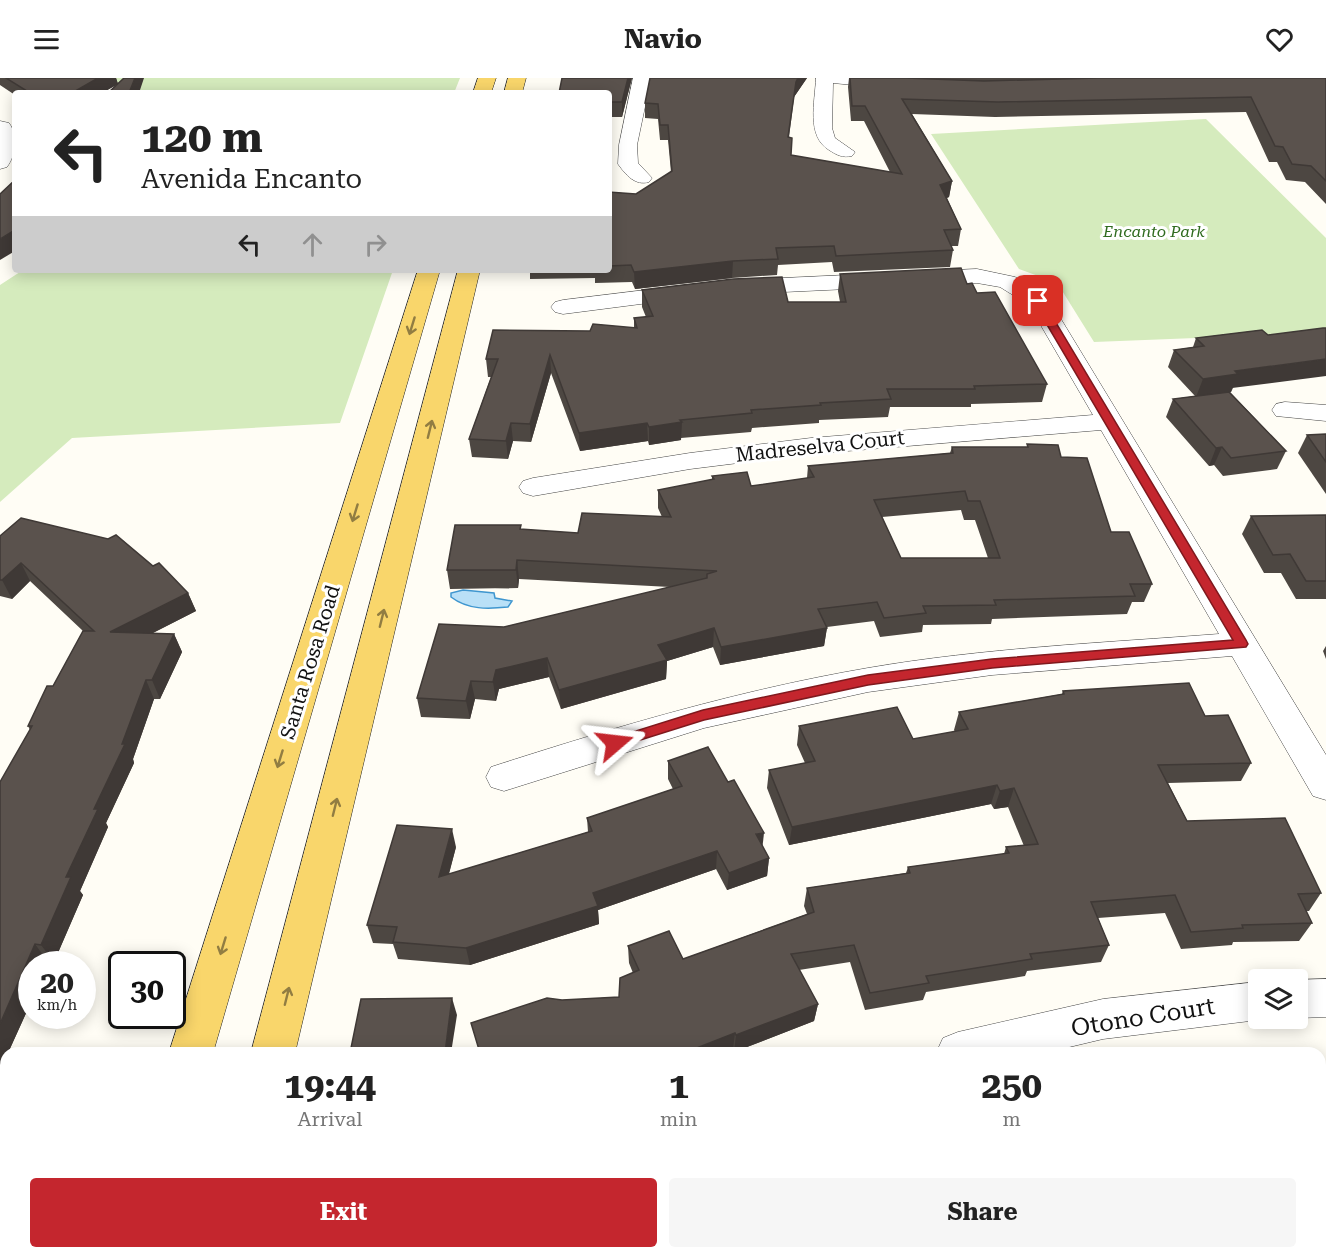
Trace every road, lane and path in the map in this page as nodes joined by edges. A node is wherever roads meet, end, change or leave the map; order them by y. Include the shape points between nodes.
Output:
1 (642, 78) edge
2 (825, 78) edge
3 (830, 78) edge
4 (909, 86) edge
5 (0, 126) edge
6 (844, 152) dead end
7 (0, 163) edge
8 (642, 178) dead end
9 (428, 273) edge
10 (469, 273) edge
11 (563, 307) dead end
12 (1285, 410) dead end
13 (1326, 413) edge
14 (1110, 422) junction
15 (533, 487) dead end
16 (1242, 644) junction
17 (504, 777) dead end
18 (1326, 786) edge
19 (1326, 998) edge
20 (1308, 999) edge
21 (1248, 1002) edge
22 (193, 1047) edge
23 (275, 1047) edge
24 (983, 1047) edge

1 - 8 street via 628,145 628,164
2 - 6 street via 823,128 827,141
3 - 4 street
5 - 7 street via 9,139
9 -> 22 main road, Santa Rosa Road
23 -> 10 main road
11 - 14 street via 715,289 977,276 1007,282 1038,301
12 - 13 street
14 - 15 street, Madreselva Court via 824,444
14 - 16 street
16 - 17 street via 992,663 868,680 703,715
16 - 18 street
19 - 20 street
21 - 24 street, Otono Court via 1102,1019

